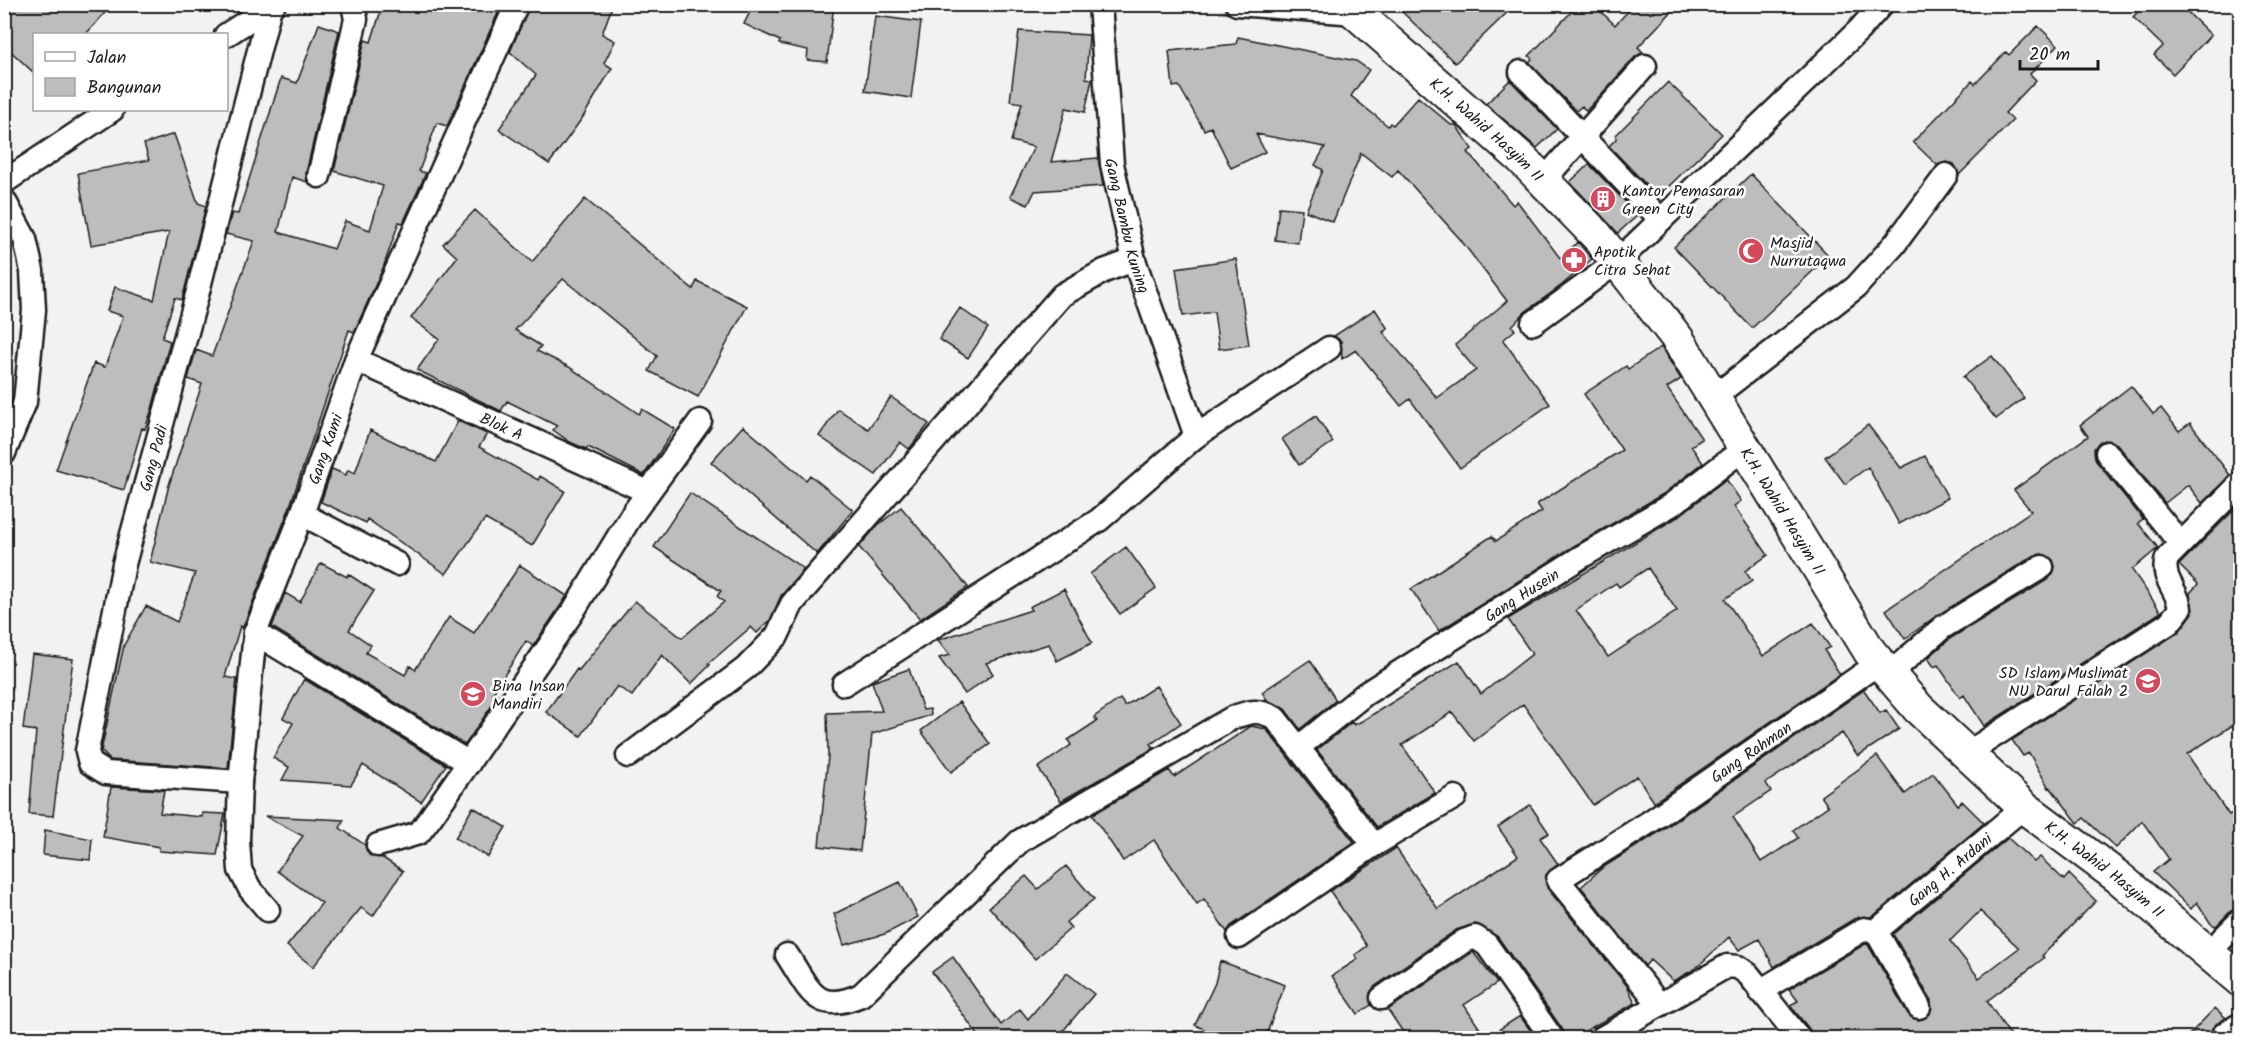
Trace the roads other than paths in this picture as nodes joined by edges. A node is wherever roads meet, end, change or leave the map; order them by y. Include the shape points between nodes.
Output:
1 (353, 4) edge
2 (517, 4) edge
3 (1100, 4) edge
4 (1237, 4) edge
5 (1882, 4) edge
6 (272, 6) edge
7 (1353, 9) edge
8 (228, 34) edge
9 (1645, 66) dead end
10 (1521, 72) dead end
11 (110, 111) edge
12 (1581, 135) junction
13 (1946, 175) dead end
14 (319, 176) dead end
15 (1543, 181) junction
16 (4, 182) edge
17 (4, 200) edge
18 (1661, 220) junction
19 (1134, 261) junction
20 (1617, 262) junction
21 (1533, 323) dead end
22 (1329, 348) dead end
23 (357, 360) junction
24 (1715, 396) junction
25 (700, 422) dead end
26 (1196, 436) junction
27 (1746, 447) junction
28 (4, 453) edge
29 (2107, 453) dead end
30 (2241, 484) edge
31 (648, 492) junction
32 (302, 514) junction
33 (2180, 543) junction
34 (397, 564) dead end
35 (2042, 567) dead end
36 (255, 633) junction
37 (1884, 669) junction
38 (844, 684) dead end
39 (1299, 747) junction
40 (1966, 754) junction
41 (628, 756) dead end
42 (470, 763) junction
43 (240, 783) junction
44 (1455, 797) dead end
45 (2024, 807) junction
46 (378, 845) dead end
47 (1374, 845) junction
48 (268, 910) dead end
49 (2241, 921) edge
50 (1876, 931) junction
51 (1239, 937) dead end
52 (2208, 952) junction
53 (787, 956) dead end
54 (2241, 980) edge
55 (1754, 983) junction
56 (1382, 998) dead end
57 (1660, 1005) junction
58 (1919, 1007) dead end
59 (2241, 1031) edge
60 (1552, 1038) edge
61 (1602, 1038) edge
62 (1799, 1038) edge
63 (2228, 1038) edge

1 - 14 street via 356,19
2 - 23 street, Gang Kami
3 - 19 street, Gang Bambu Kuning via 1112,164
4 - 7 street
5 - 18 street
6 - 8 street
6 - 43 street, Gang Padi via 124,564 87,751 90,763 106,773
7 - 15 street, K.H. Wahid Hasyim II
9 - 12 street
10 - 12 street
11 - 16 street
12 - 15 street
12 - 18 street
13 - 24 street via 1894,245 1856,287
15 - 20 street, K.H. Wahid Hasyim II
17 - 28 street via 25,240 34,310 25,402
18 - 20 street
19 - 26 street, Gang Bambu Kuning
19 - 41 street via 1104,271 1062,295 807,586 792,604 777,636 746,668
20 - 21 street
20 - 24 street, K.H. Wahid Hasyim II via 1677,338
22 - 26 street
23 - 31 street, Blok A
23 - 32 street, Gang Kami
24 - 27 street, K.H. Wahid Hasyim II
25 - 31 street
26 - 38 street via 1090,526
27 - 37 street, K.H. Wahid Hasyim II
27 - 39 street, Gang Husein via 1671,505 1581,557 1365,694
29 - 33 street
30 - 33 street
31 - 42 street
32 - 34 street
32 - 36 street, Gang Kami
33 - 40 street via 2164,566 2180,609 2169,623
35 - 37 street, Gang Rahman via 1943,627
36 - 42 street
36 - 43 street, Gang Kami
37 - 40 street, K.H. Wahid Hasyim II via 1917,708
37 - 57 street, Gang Rahman via 1558,880
39 - 47 street
39 - 53 street via 1275,718 1261,711 1233,718 1020,841 861,995 845,1002 834,1004 817,999
40 - 45 street, K.H. Wahid Hasyim II
42 - 46 street via 419,833
43 - 48 street, Gang Kami via 240,870
44 - 47 street
45 - 50 street, Gang H. Ardani
45 - 52 street, K.H. Wahid Hasyim II via 2118,877
47 - 51 street
49 - 52 street
50 - 55 street, Gang H. Ardani via 1864,928
50 - 58 street
52 - 54 street, K.H. Wahid Hasyim II
55 - 57 street via 1738,967 1727,966
55 - 62 street
56 - 60 street via 1475,937 1487,945
57 - 61 street
59 - 63 main road

